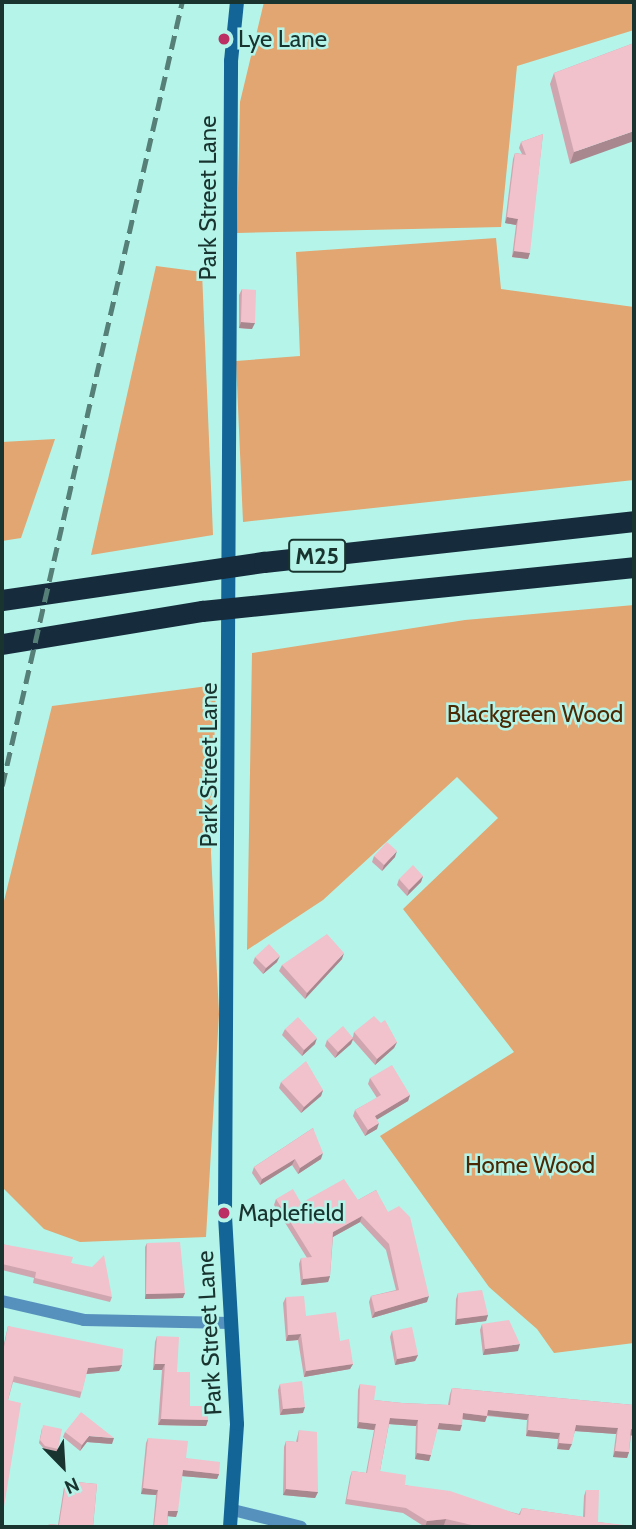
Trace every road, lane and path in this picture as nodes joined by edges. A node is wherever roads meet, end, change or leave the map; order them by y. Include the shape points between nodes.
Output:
1 (237, 2) edge
2 (634, 521) edge
3 (634, 567) edge
4 (2, 600) edge
5 (2, 644) edge
6 (3, 1306) edge
7 (231, 1323) junction
8 (233, 1510) junction
9 (230, 1527) edge
10 (301, 1527) edge

1 - 7 street, Park Street Lane via 231,74 233,637 225,1217
2 - 4 highway, M25 via 264,562
3 - 5 highway, M25 via 202,611
6 - 7 street via 84,1320
7 - 8 street, Park Street Lane via 237,1424
8 - 9 street, Park Street Lane
8 - 10 street

